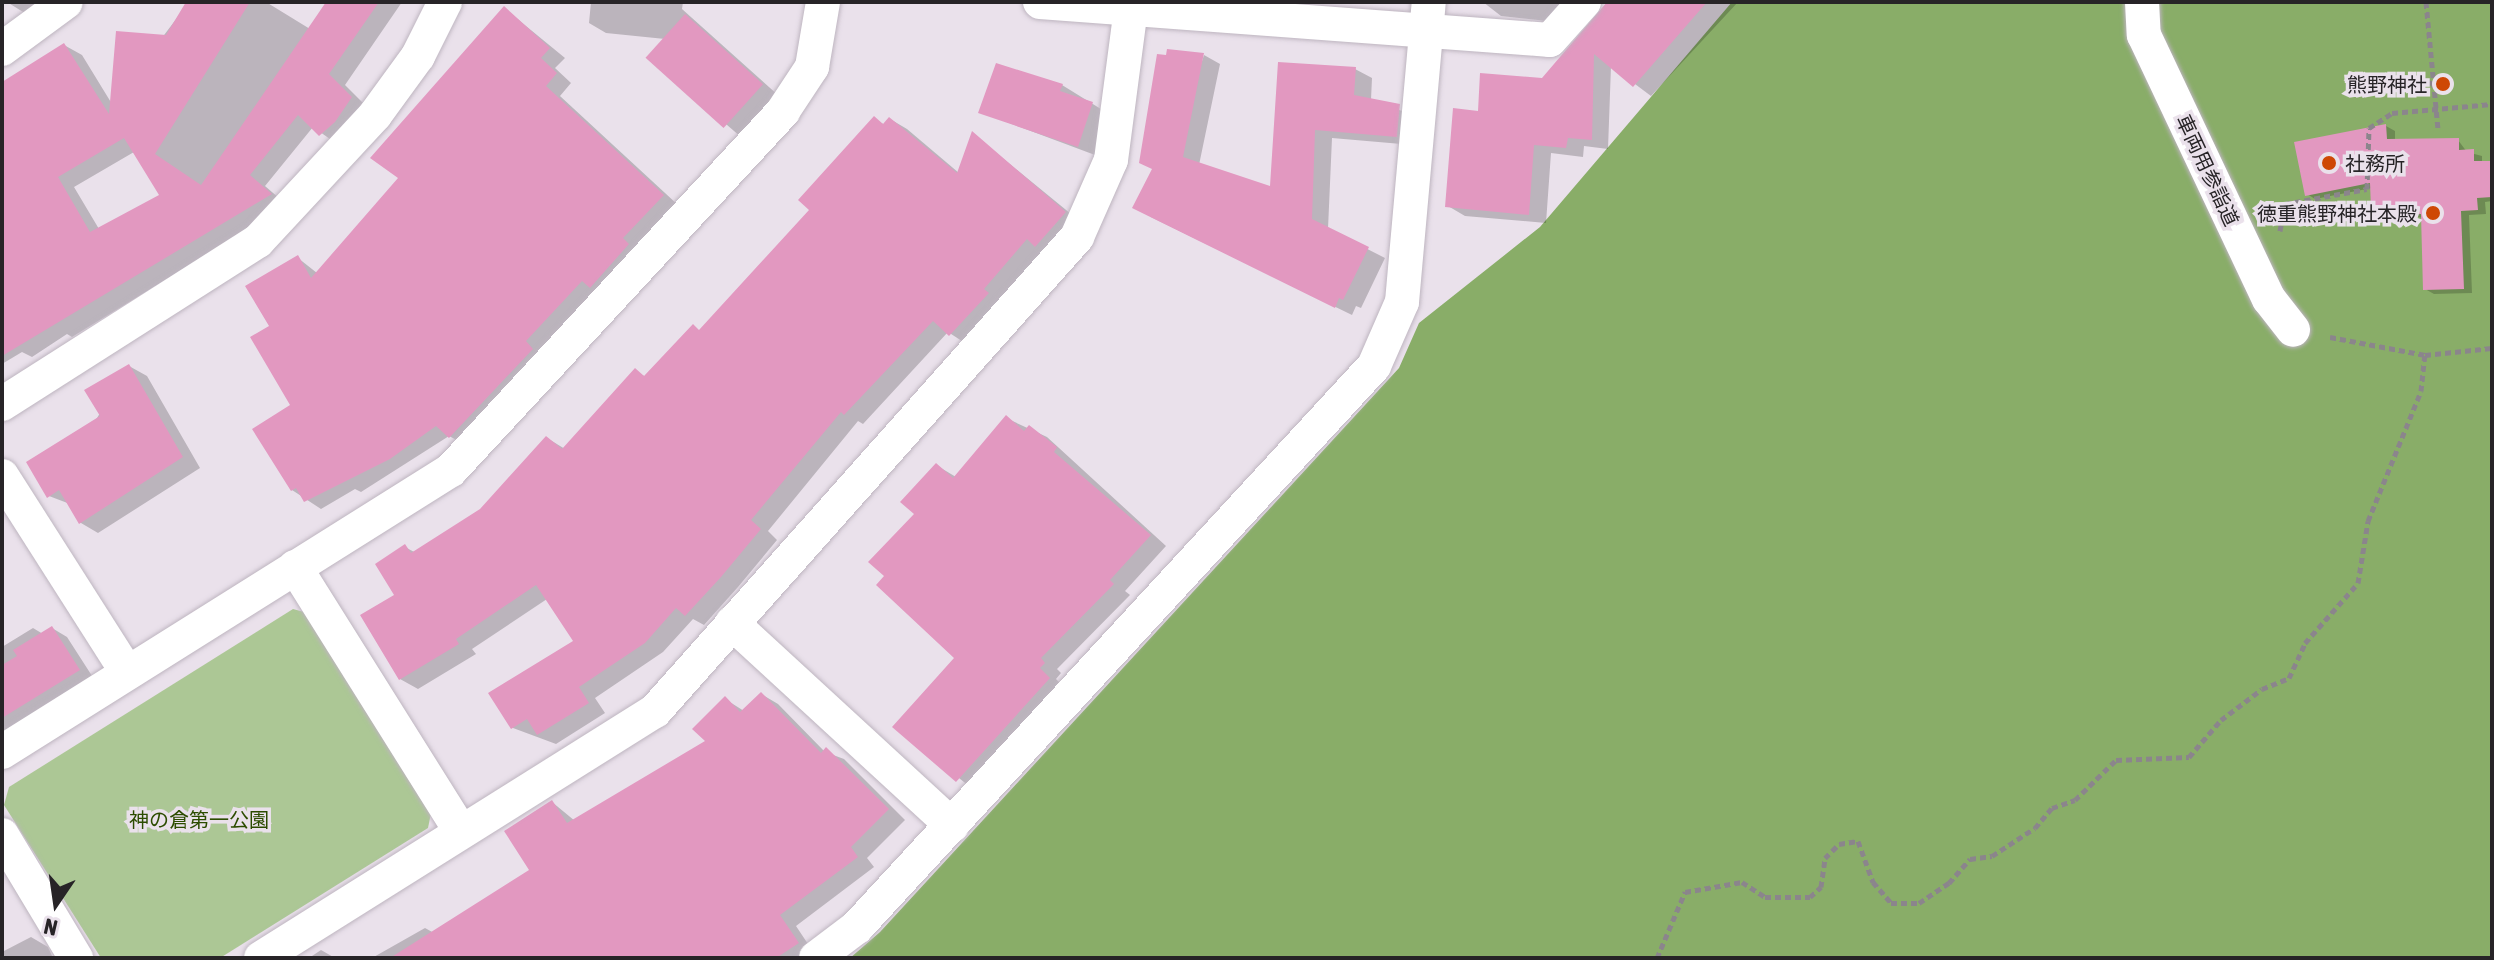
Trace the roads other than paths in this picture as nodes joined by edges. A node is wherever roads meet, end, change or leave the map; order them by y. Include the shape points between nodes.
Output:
1 (66, 2) edge
2 (445, 2) edge
3 (823, 2) edge
4 (1040, 2) edge
5 (1584, 2) edge
6 (2142, 2) edge
7 (1131, 9) junction
8 (1428, 16) edge
9 (2, 49) edge
10 (2293, 330) road end
11 (2, 404) edge
12 (2, 476) edge
13 (295, 567) junction
14 (732, 623) junction
15 (126, 671) junction
16 (2, 752) edge
17 (952, 825) junction
18 (460, 830) junction
19 (2, 835) edge
20 (76, 958) edge
21 (261, 958) edge
22 (816, 958) edge

1 - 9 street
2 - 11 street via 418,56 375,115 258,241
3 - 13 street via 812,67 783,111 451,470
4 - 7 street
5 - 8 street via 1550,40
6 - 10 street, 車両用参詣道 via 2144,35 2269,299
7 - 8 street
7 - 14 street via 1111,160 1077,237
8 - 17 street via 1402,302 1374,366
12 - 15 street
13 - 15 street
13 - 18 street
14 - 17 street
14 - 18 street via 655,711
15 - 16 street
17 - 22 street via 857,927
18 - 21 street
19 - 20 street

